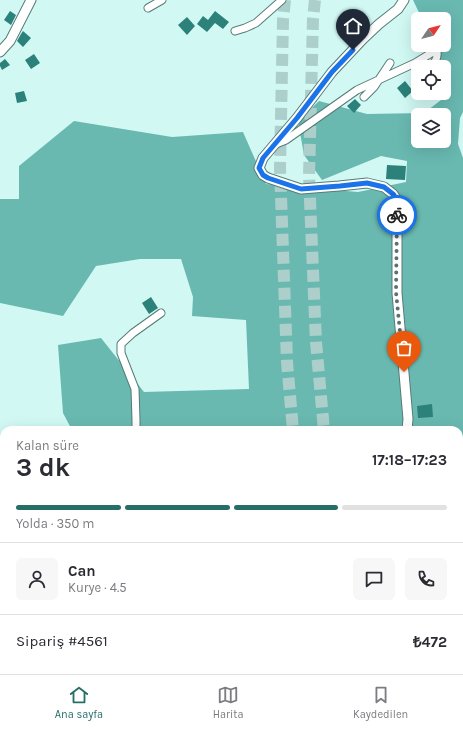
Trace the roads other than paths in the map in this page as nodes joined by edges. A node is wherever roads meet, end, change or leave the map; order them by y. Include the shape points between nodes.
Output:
1 (31, 0) edge
2 (162, 0) edge
3 (282, 0) edge
4 (404, 0) edge
5 (148, 8) dead end
6 (235, 31) dead end
7 (0, 52) edge
8 (420, 60) edge
9 (436, 60) edge
10 (390, 63) dead end
11 (411, 65) edge
12 (380, 80) junction
13 (364, 97) dead end
14 (274, 144) junction
15 (161, 313) dead end
16 (136, 426) edge
17 (407, 426) edge

1 - 7 street via 10,41
2 - 5 street
3 - 6 street via 256,24
4 - 14 street via 398,9 363,39 332,72
8 - 9 street via 437,52
10 - 12 street
11 - 12 street
12 - 13 street
12 - 14 street via 357,90 286,140
14 - 17 street via 259,168 268,178 301,189 367,183 384,187 397,200 396,292
15 - 16 street via 122,344 121,353 135,389

